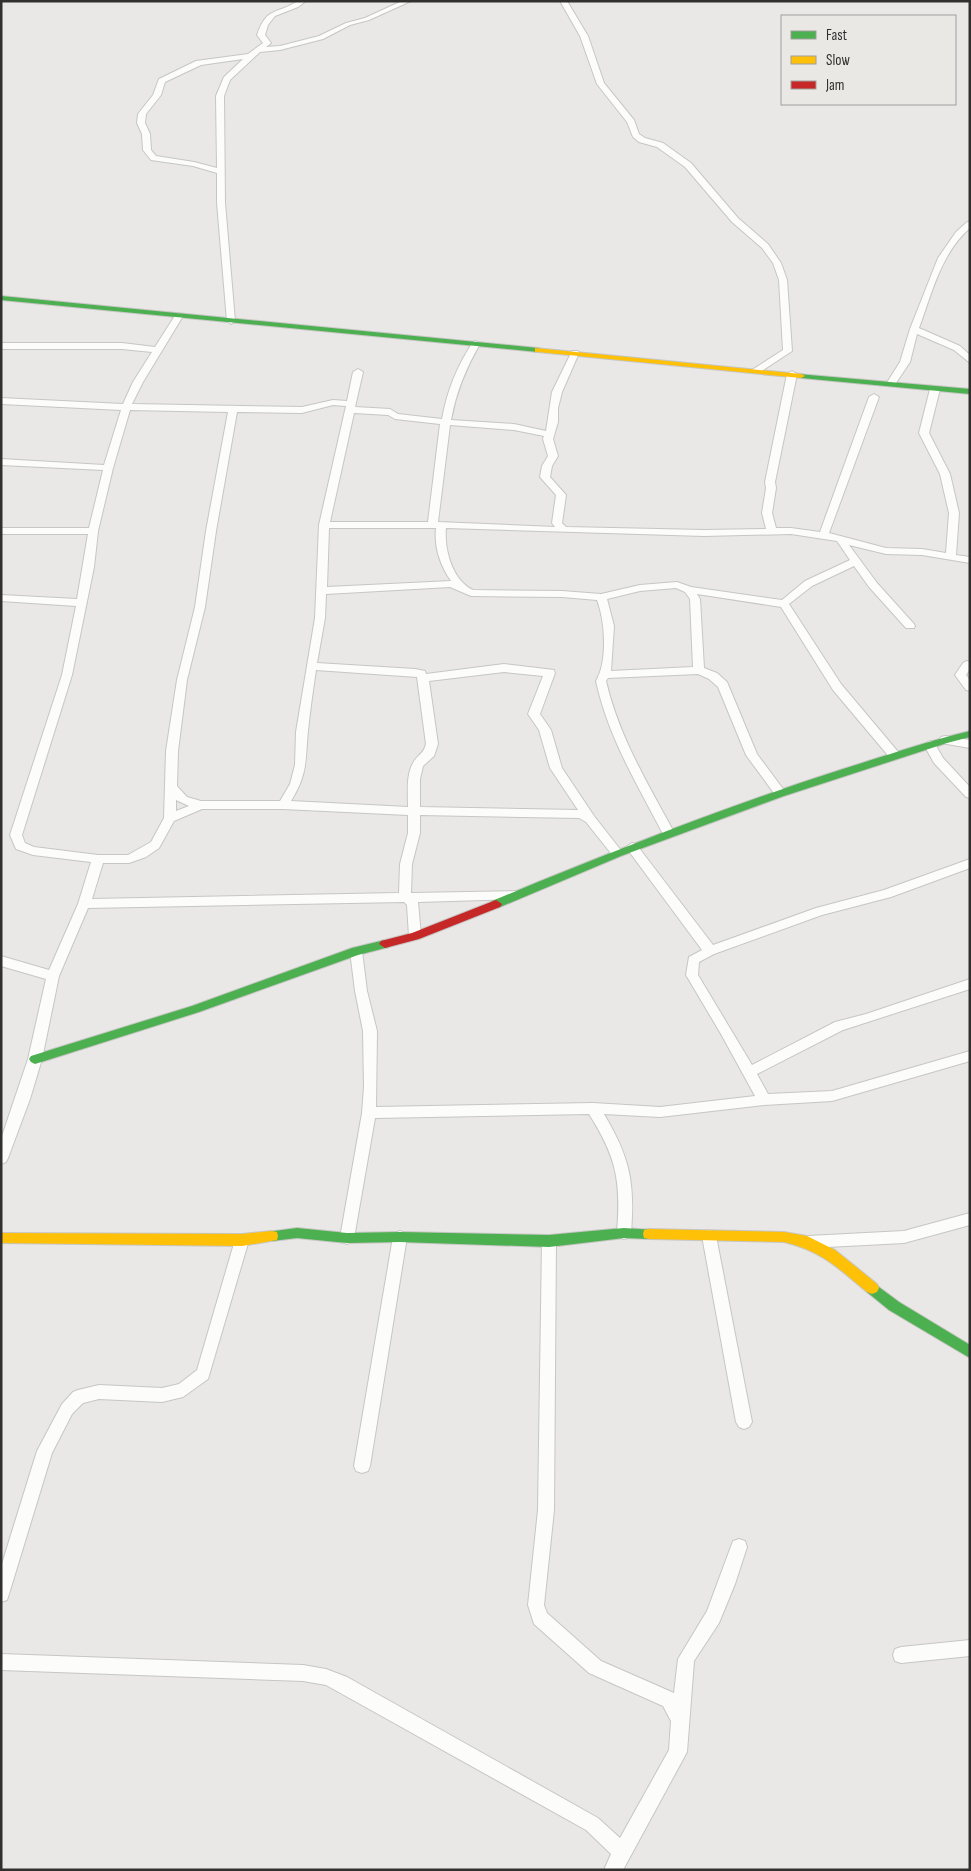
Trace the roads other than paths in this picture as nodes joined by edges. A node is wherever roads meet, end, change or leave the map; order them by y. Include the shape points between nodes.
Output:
1 (304, 1) edge
2 (408, 1) edge
3 (563, 1) edge
4 (258, 50) junction
5 (250, 56) junction
6 (221, 172) junction
7 (970, 224) edge
8 (1, 298) edge
9 (179, 316) junction
10 (231, 321) junction
11 (914, 330) junction
12 (476, 344) junction
13 (1, 346) edge
14 (157, 350) junction
15 (575, 353) junction
16 (970, 360) edge
17 (757, 370) junction
18 (358, 372) dead end
19 (792, 374) junction
20 (891, 384) junction
21 (935, 389) junction
22 (970, 392) edge
23 (874, 397) dead end
24 (1, 401) edge
25 (126, 407) junction
26 (351, 407) junction
27 (233, 409) junction
28 (447, 421) junction
29 (549, 434) junction
30 (1, 462) edge
31 (108, 468) junction
32 (324, 525) junction
33 (437, 526) junction
34 (563, 530) junction
35 (1, 531) edge
36 (93, 531) junction
37 (772, 532) junction
38 (823, 536) junction
39 (841, 540) junction
40 (951, 557) junction
41 (970, 560) edge
42 (856, 561) junction
43 (461, 587) junction
44 (689, 590) junction
45 (321, 591) junction
46 (601, 597) junction
47 (1, 598) edge
48 (82, 604) junction
49 (784, 604) junction
50 (910, 626) dead end
51 (967, 665) dead end
52 (310, 666) junction
53 (699, 670) junction
54 (606, 674) junction
55 (423, 678) junction
56 (970, 687) edge
57 (970, 734) edge
58 (946, 740) junction
59 (970, 744) edge
60 (930, 745) junction
61 (895, 756) junction
62 (172, 788) junction
63 (780, 793) junction
64 (970, 794) edge
65 (201, 805) junction
66 (283, 806) junction
67 (414, 811) junction
68 (170, 818) junction
69 (590, 819) junction
70 (670, 834) junction
71 (632, 847) junction
72 (618, 852) junction
73 (98, 859) junction
74 (970, 863) edge
75 (520, 895) junction
76 (405, 896) junction
77 (84, 904) junction
78 (415, 936) junction
79 (356, 951) junction
80 (710, 952) junction
81 (1, 961) edge
82 (53, 976) junction
83 (970, 984) edge
84 (970, 1056) edge
85 (35, 1059) junction
86 (749, 1072) junction
87 (764, 1100) junction
88 (593, 1108) junction
89 (369, 1114) junction
90 (6, 1130) edge
91 (1, 1158) edge
92 (970, 1219) edge
93 (624, 1233) junction
94 (709, 1236) junction
95 (400, 1237) junction
96 (1, 1238) edge
97 (347, 1238) junction
98 (242, 1240) junction
99 (549, 1242) junction
100 (808, 1242) junction
101 (970, 1352) edge
102 (744, 1422) dead end
103 (362, 1466) dead end
104 (739, 1547) dead end
105 (1, 1594) edge
106 (970, 1648) edge
107 (901, 1655) dead end
108 (1, 1662) edge
109 (680, 1720) junction
110 (622, 1852) junction
111 (613, 1870) edge

1 - 4 street via 294,8 277,11 264,21 261,34 266,43
2 - 4 street via 321,38
3 - 17 street via 584,36 601,84 631,122 636,135 660,145 688,165 735,220 765,246 777,262 783,280 788,351
4 - 5 street
5 - 6 street via 227,79 220,96
5 - 6 street via 199,63 162,81 157,96 142,114 147,150 154,158
6 - 10 street
7 - 11 street via 958,232 938,264
8 - 9 street
9 - 10 street
9 - 14 street
10 - 12 street
11 - 16 street via 957,348
11 - 20 street via 905,362
12 - 15 street
12 - 28 street via 457,379
13 - 14 street via 122,346
14 - 25 street
15 - 17 street
15 - 29 street via 557,392
17 - 19 street
18 - 26 street
19 - 20 street
19 - 37 street via 770,482 767,513
20 - 21 street
21 - 22 street
21 - 40 street via 924,433 945,474 954,513
23 - 38 street
24 - 25 street
25 - 27 street
25 - 31 street
26 - 27 street via 342,401 302,410
26 - 28 street via 390,412 395,416
26 - 32 street
27 - 62 street via 201,600 182,680 172,751
28 - 29 street via 514,427
28 - 33 street
29 - 34 street via 553,456 546,466 545,477 561,495 557,523
30 - 31 street
31 - 36 street
32 - 33 street
32 - 45 street
33 - 34 street
33 - 43 street via 452,577
34 - 37 street
35 - 36 street
36 - 48 street
37 - 38 street
38 - 39 street
39 - 40 street via 886,551
39 - 42 street
40 - 41 street
42 - 49 street via 810,581 794,591
42 - 50 street
43 - 45 street via 451,584 412,585
43 - 46 street via 478,594
44 - 46 street via 677,585 640,588
44 - 49 street
44 - 53 street via 694,599
45 - 52 street via 320,618
46 - 54 street via 610,636
47 - 48 street
48 - 73 street via 67,675 16,835 20,846 33,851
49 - 61 street via 837,687
51 - 56 street via 960,675
52 - 55 street via 415,672
52 - 66 street via 301,765 296,784
53 - 54 street
53 - 63 street via 722,684 752,756
54 - 70 street via 601,680 604,702 614,729
55 - 67 street via 432,744 430,753 418,764 414,779
55 - 69 street via 504,668 550,673 534,714 546,730 556,768
57 - 58 street
58 - 59 street
58 - 60 street
60 - 61 street
60 - 64 street via 938,760
61 - 63 street
62 - 65 street via 184,800
62 - 68 street
63 - 70 street
65 - 66 street
65 - 68 street
66 - 67 street
67 - 69 street via 566,812
67 - 76 street
68 - 73 street via 155,845 142,854 129,860
69 - 72 street
70 - 71 street
71 - 72 street
71 - 80 street
72 - 75 street
73 - 77 street
74 - 80 street via 886,894 820,911
75 - 76 street
75 - 78 street
76 - 77 street
76 - 78 street via 413,903
77 - 82 street
78 - 79 street
79 - 85 street via 195,1009
79 - 89 street via 370,1031
80 - 86 street via 693,960 692,975
81 - 82 street
82 - 85 street
83 - 86 street via 840,1026
84 - 87 street via 832,1096
85 - 90 street via 23,1099
86 - 87 street
87 - 88 street via 660,1112
88 - 89 street
88 - 93 street via 621,1162 626,1192
89 - 97 street
90 - 91 street
92 - 100 street via 904,1237
93 - 94 street
93 - 99 street
94 - 100 street via 784,1237
94 - 102 street
95 - 97 street
95 - 99 street
95 - 103 street
96 - 98 street
97 - 98 street via 297,1233
98 - 105 street via 203,1374 183,1390 162,1395 99,1392 78,1397 67,1409 45,1451
99 - 109 street via 546,1510 536,1605 540,1618 595,1667 669,1700
100 - 101 street via 830,1254 894,1306
104 - 109 street via 713,1617 686,1659
106 - 107 street
108 - 110 street via 303,1673 326,1677 592,1824
109 - 110 street via 678,1752
110 - 111 street

